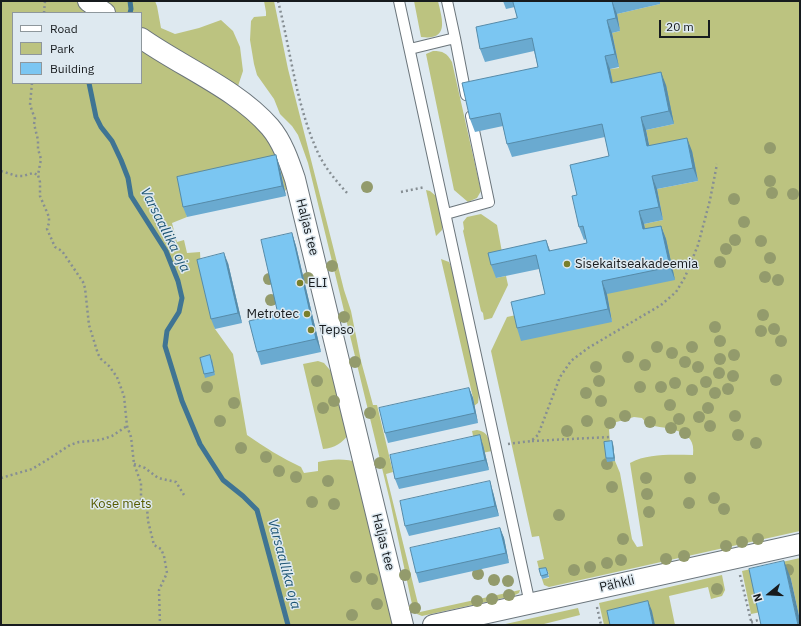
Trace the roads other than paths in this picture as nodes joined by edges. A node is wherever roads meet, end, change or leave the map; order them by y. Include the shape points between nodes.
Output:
1 (88, 1) edge
2 (399, 1) edge
3 (446, 1) edge
4 (104, 12) edge
5 (454, 38) junction
6 (142, 39) edge
7 (410, 49) junction
8 (446, 214) junction
9 (800, 544) edge
10 (530, 604) junction
11 (403, 625) edge
12 (433, 625) edge

1 - 4 street
2 - 7 lane
3 - 5 lane
5 - 7 lane
5 - 8 lane via 489,202
6 - 11 street, Haljas tee via 245,103 270,127 286,154 295,179
7 - 8 lane
8 - 10 lane
9 - 10 street, Pähkli
10 - 12 street, Pähkli

